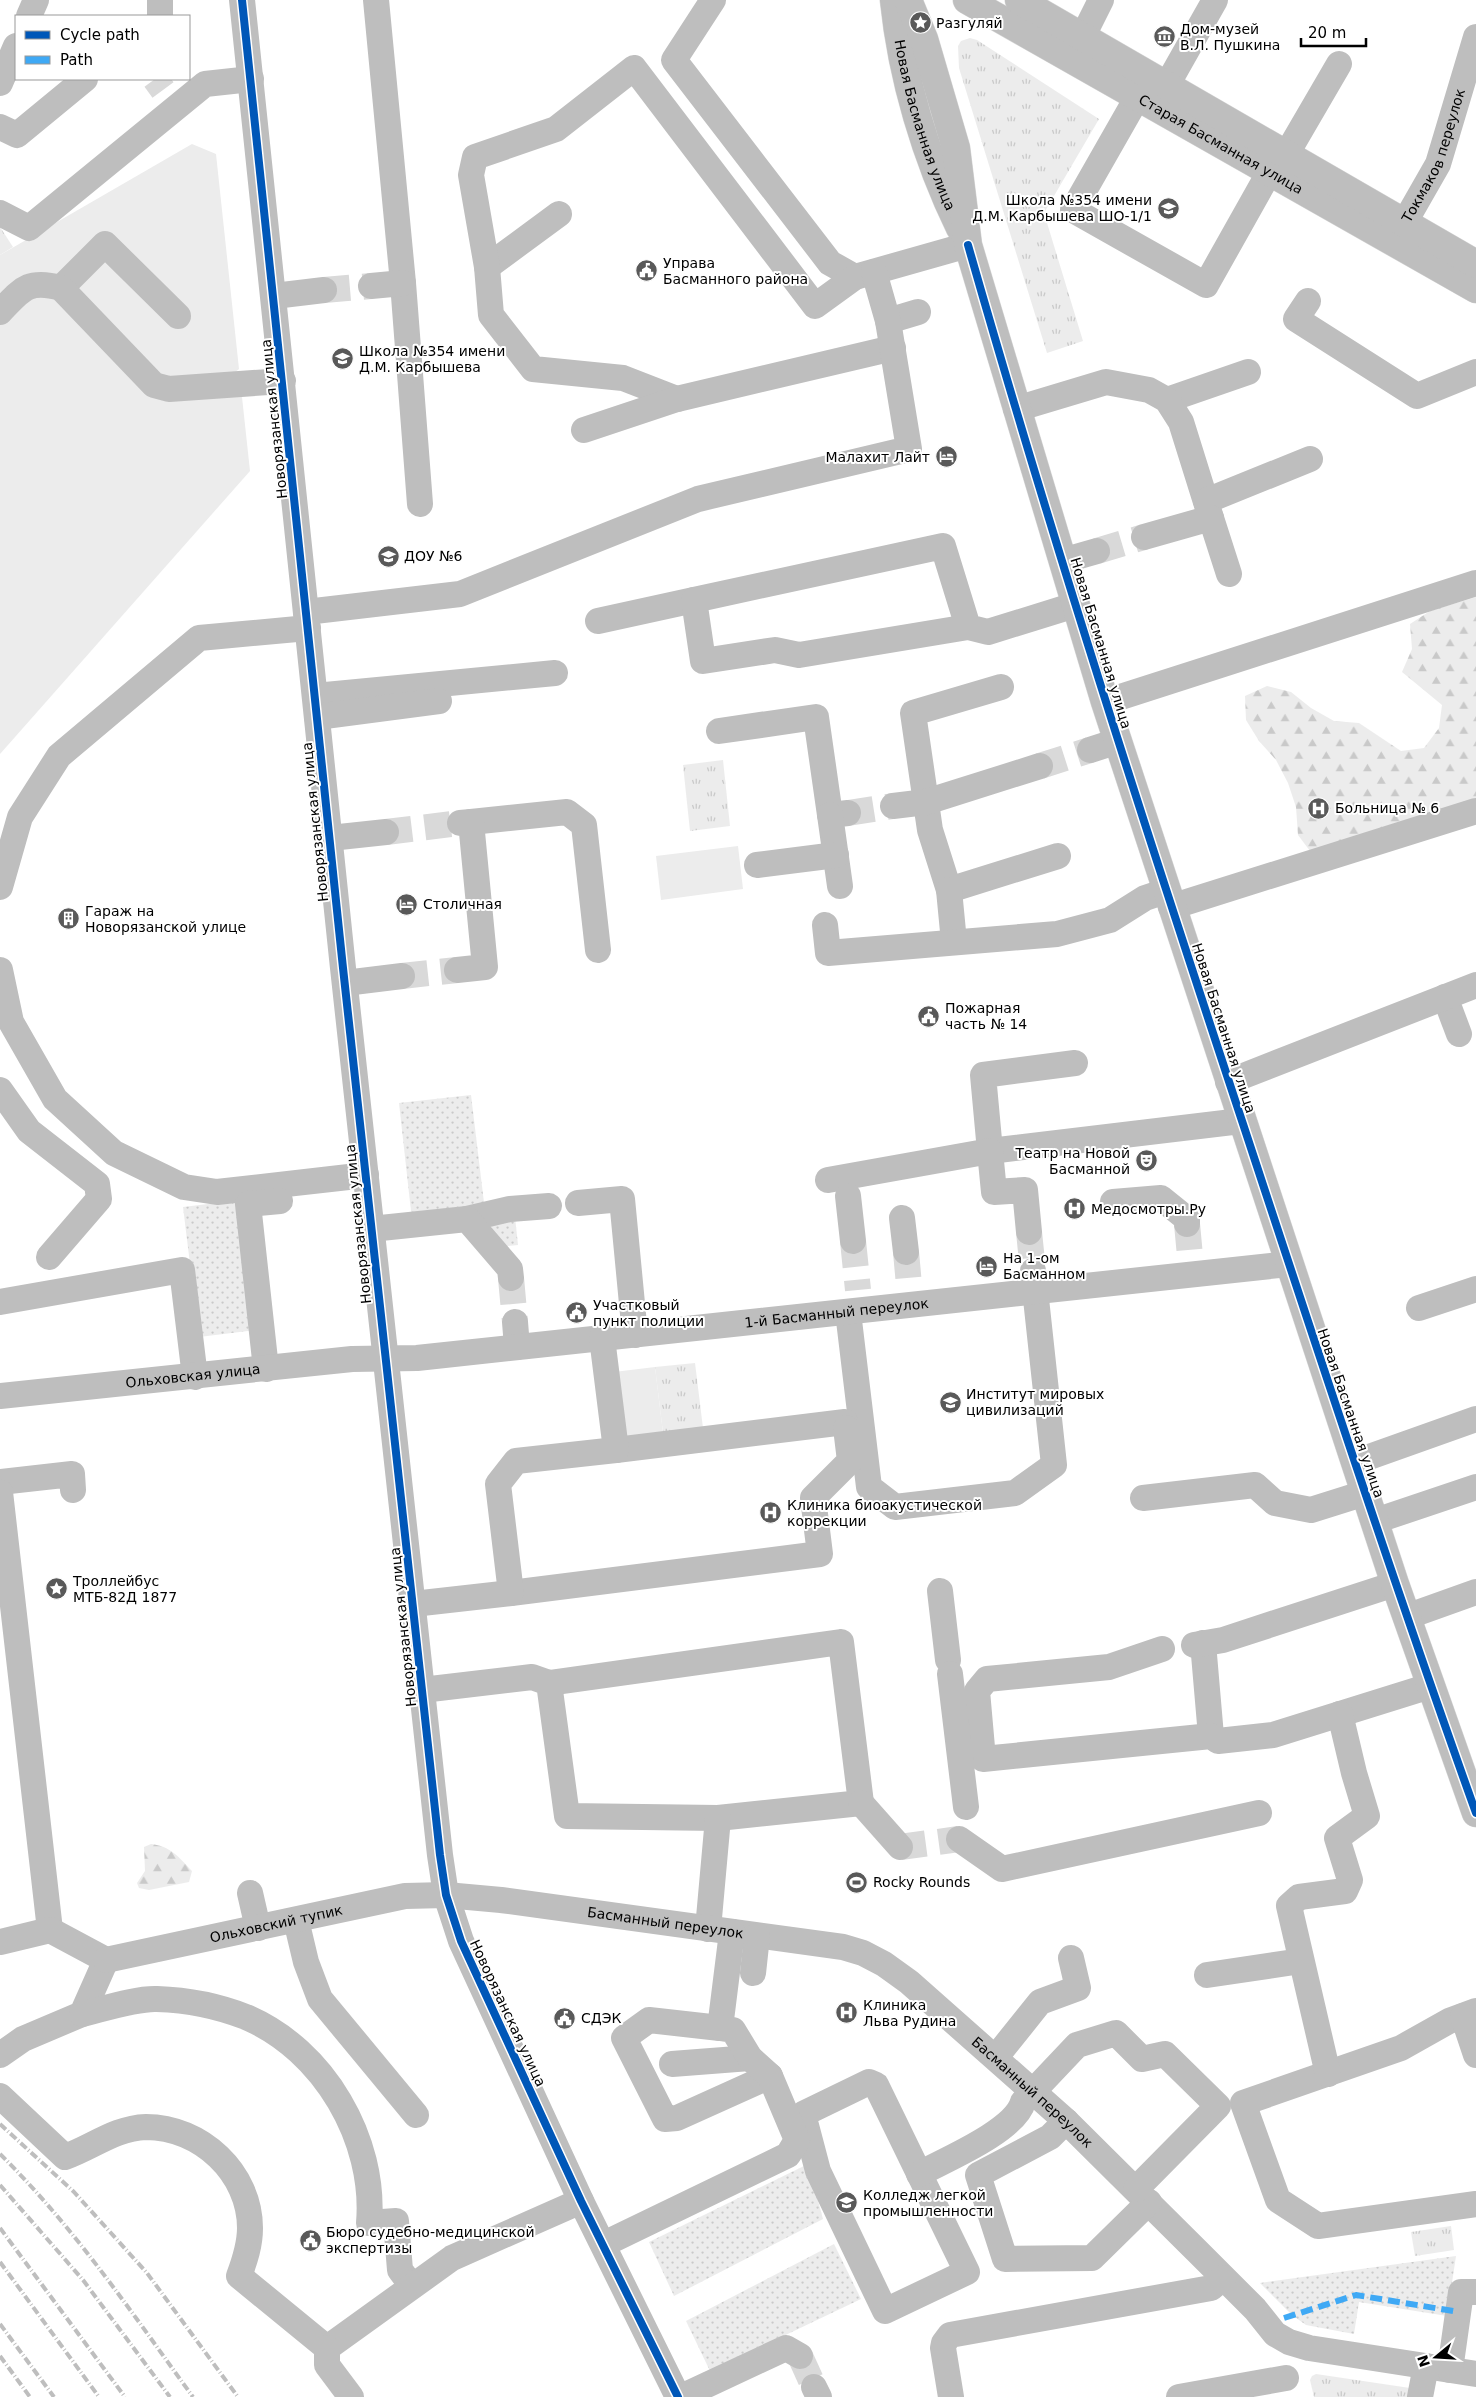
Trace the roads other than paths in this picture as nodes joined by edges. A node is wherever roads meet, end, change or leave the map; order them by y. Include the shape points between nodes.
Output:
1 (36, 0) edge
2 (160, 0) edge
3 (242, 0) edge
4 (376, 0) edge
5 (713, 0) edge
6 (894, 0) edge
7 (908, 0) edge
8 (967, 0) edge
9 (1019, 0) edge
10 (1101, 0) edge
11 (1215, 0) edge
12 (29, 15) edge
13 (160, 15) edge
14 (1084, 36) junction
15 (1476, 37) edge
16 (15, 48) edge
17 (1339, 64) dead end
18 (251, 79) junction
19 (84, 80) edge
20 (0, 83) edge
21 (1167, 85) junction
22 (1138, 96) junction
23 (0, 127) edge
24 (1278, 163) junction
25 (0, 212) edge
26 (559, 214) dead end
27 (1400, 232) junction
28 (968, 245) junction
29 (1476, 264) edge
30 (487, 267) junction
31 (865, 275) junction
32 (402, 283) junction
33 (371, 286) tunnel mouth
34 (61, 288) junction
35 (1476, 289) edge
36 (324, 290) tunnel mouth
37 (274, 296) junction
38 (1308, 301) dead end
39 (0, 312) edge
40 (918, 312) dead end
41 (178, 316) dead end
42 (888, 321) junction
43 (893, 348) junction
44 (1248, 372) dead end
45 (1476, 372) edge
46 (283, 381) junction
47 (677, 399) junction
48 (1167, 400) junction
49 (1016, 409) junction
50 (584, 430) dead end
51 (1310, 459) dead end
52 (420, 504) dead end
53 (1208, 509) junction
54 (1144, 537) tunnel mouth
55 (1097, 551) tunnel mouth
56 (1062, 561) junction
57 (1229, 574) dead end
58 (1476, 583) edge
59 (694, 600) junction
60 (1075, 605) junction
61 (307, 620) junction
62 (598, 621) dead end
63 (968, 627) junction
64 (555, 674) dead end
65 (1001, 687) dead end
66 (439, 701) dead end
67 (1106, 702) junction
68 (316, 706) junction
69 (719, 731) dead end
70 (1118, 742) junction
71 (1090, 750) tunnel mouth
72 (1040, 766) tunnel mouth
73 (926, 802) junction
74 (893, 806) tunnel mouth
75 (1476, 811) edge
76 (386, 832) tunnel mouth
77 (330, 838) junction
78 (836, 855) junction
79 (1058, 856) dead end
80 (757, 865) dead end
81 (840, 886) dead end
82 (0, 887) edge
83 (949, 890) junction
84 (1169, 899) junction
85 (825, 924) dead end
86 (954, 942) junction
87 (598, 950) dead end
88 (0, 970) edge
89 (457, 970) tunnel mouth
90 (402, 976) tunnel mouth
91 (345, 983) junction
92 (1476, 985) edge
93 (1445, 997) junction
94 (1459, 1034) dead end
95 (1075, 1063) dead end
96 (1228, 1082) junction
97 (0, 1090) edge
98 (1241, 1120) junction
99 (990, 1151) junction
100 (828, 1180) dead end
101 (366, 1183) junction
102 (848, 1196) dead end
103 (1113, 1202) dead end
104 (578, 1203) dead end
105 (549, 1206) dead end
106 (902, 1218) dead end
107 (467, 1220) junction
108 (1187, 1224) tunnel mouth
109 (371, 1229) junction
110 (1029, 1232) tunnel mouth
111 (853, 1241) tunnel mouth
112 (906, 1252) tunnel mouth
113 (49, 1257) dead end
114 (1289, 1264) junction
115 (510, 1278) tunnel mouth
116 (1034, 1282) junction
117 (1476, 1289) edge
118 (0, 1302) edge
119 (850, 1306) junction
120 (1420, 1308) dead end
121 (635, 1335) junction
122 (602, 1338) junction
123 (386, 1358) junction
124 (266, 1369) junction
125 (195, 1376) junction
126 (0, 1396) edge
127 (1476, 1419) edge
128 (845, 1422) junction
129 (616, 1450) junction
130 (1355, 1462) junction
131 (0, 1482) edge
132 (1476, 1487) edge
133 (74, 1490) dead end
134 (0, 1492) edge
135 (1365, 1493) junction
136 (1143, 1498) dead end
137 (1374, 1521) junction
138 (3, 1539) edge
139 (1395, 1584) junction
140 (940, 1591) dead end
141 (1476, 1592) edge
142 (511, 1593) junction
143 (413, 1604) junction
144 (1406, 1617) junction
145 (1162, 1649) dead end
146 (950, 1671) junction
147 (987, 1679) junction
148 (549, 1683) junction
149 (1430, 1686) junction
150 (422, 1690) junction
151 (1340, 1714) junction
152 (1211, 1736) junction
153 (1474, 1801) edge
154 (861, 1803) junction
155 (966, 1808) dead end
156 (1259, 1813) dead end
157 (718, 1818) junction
158 (959, 1839) tunnel mouth
159 (900, 1847) dead end
160 (250, 1893) dead end
161 (446, 1895) junction
162 (296, 1920) junction
163 (258, 1928) junction
164 (50, 1930) junction
165 (732, 1932) junction
166 (0, 1942) edge
167 (1071, 1958) dead end
168 (106, 1960) junction
169 (1301, 1961) junction
170 (753, 1972) dead end
171 (1207, 1975) dead end
172 (1469, 2013) edge
173 (82, 2014) junction
174 (720, 2028) junction
175 (0, 2055) edge
176 (1476, 2055) edge
177 (996, 2057) junction
178 (750, 2058) junction
179 (672, 2064) dead end
180 (1328, 2074) junction
181 (770, 2076) junction
182 (1033, 2091) junction
183 (0, 2096) edge
184 (416, 2114) dead end
185 (1066, 2121) junction
186 (919, 2174) junction
187 (1142, 2196) junction
188 (581, 2201) junction
189 (1476, 2204) edge
190 (604, 2244) junction
191 (1223, 2278) junction
192 (412, 2286) junction
193 (1476, 2292) edge
194 (1275, 2334) junction
195 (327, 2348) junction
196 (800, 2356) dead end
197 (1438, 2368) junction
198 (1476, 2374) edge
199 (1288, 2388) edge
200 (351, 2397) edge
201 (680, 2397) edge
202 (951, 2397) edge
203 (1180, 2397) edge
204 (1420, 2397) edge

1 - 12 street
2 - 13 street
3 - 18 street, Новорязанская улица
4 - 32 street
5 - 31 street via 674,60 830,263
6 - 28 main road, Новая Басманная улица via 898,39 934,169
7 - 28 main road, Новая Басманная улица via 924,39 956,148
8 - 22 main road, Старая Басманная улица
9 - 14 main road, Старая Басманная улица
10 - 14 street
11 - 21 street
14 - 21 main road, Старая Басманная улица
15 - 27 street, Токмаков переулок via 1438,164
16 - 20 street
17 - 24 street
18 - 25 street via 205,84 169,99 29,228
18 - 37 street, Новорязанская улица
19 - 23 street via 17,135
21 - 24 main road, Старая Басманная улица
22 - 24 main road, Старая Басманная улица
22 - 24 street via 1074,210 1206,285
24 - 27 main road, Старая Басманная улица
26 - 30 street
27 - 29 main road, Старая Басманная улица
27 - 35 main road, Старая Басманная улица
28 - 31 street
28 - 49 main road, Новая Басманная улица
30 - 31 street via 471,175 475,157 556,129 634,68 815,306
30 - 47 street via 491,315 533,369 623,378
31 - 42 street
32 - 33 street
32 - 52 street
34 - 39 street via 32,284 17,293
34 - 41 street via 105,244
34 - 46 street via 154,385 169,389
36 - 37 street
37 - 46 street, Новорязанская улица
38 - 45 street via 1296,319 1417,396
40 - 42 street
42 - 43 street
43 - 47 street
43 - 61 street via 909,449 698,499 460,594
44 - 48 street
46 - 61 street, Новорязанская улица
47 - 50 street
48 - 49 street via 1149,390 1106,382
48 - 53 street via 1181,422
49 - 56 main road, Новая Басманная улица
51 - 53 street
53 - 54 street
53 - 57 street
55 - 56 street
56 - 60 main road, Новая Басманная улица
58 - 67 street
59 - 62 street
59 - 63 street via 703,662 775,650 799,655
59 - 63 street via 943,546
60 - 63 street via 988,632
60 - 67 main road, Новая Басманная улица
61 - 68 street, Новорязанская улица
61 - 82 street via 199,638 59,756 20,818
64 - 68 street
65 - 73 street via 913,713
66 - 68 street
67 - 70 main road, Новая Басманная улица
68 - 77 street, Новорязанская улица
69 - 78 street via 816,717 839,814
70 - 71 street
70 - 84 main road, Новая Басманная улица
72 - 73 street
73 - 74 street
73 - 83 street via 930,830
75 - 84 street
76 - 77 street
77 - 91 street, Новорязанская улица
78 - 80 street
78 - 81 street
79 - 83 street
83 - 86 street
84 - 86 street via 1144,898 1110,920 1057,934
84 - 96 main road, Новая Басманная улица
85 - 86 street via 828,953
87 - 89 street via 584,825 568,812 465,823 485,967
88 - 101 street via 11,1022 55,1099 114,1153 184,1187 217,1192
90 - 91 street
91 - 101 street, Новорязанская улица
92 - 93 street
93 - 94 street
93 - 96 street
95 - 99 street via 982,1075
96 - 98 main road, Новая Басманная улица
97 - 113 street via 29,1131 97,1184 99,1199
98 - 99 street
98 - 114 main road, Новая Басманная улица
99 - 100 street
99 - 110 street via 994,1192 1025,1190
101 - 109 street, Новорязанская улица
101 - 124 street via 248,1204
102 - 111 street
103 - 108 street via 1161,1198 1186,1219
104 - 121 street via 622,1198
105 - 107 street via 510,1209
106 - 112 street
107 - 109 street
107 - 115 street via 510,1269
109 - 123 street, Новорязанская улица
114 - 116 street, 1-й Басманный переулок via 1191,1265
114 - 130 main road, Новая Басманная улица
116 - 119 street, 1-й Басманный переулок via 910,1295
116 - 119 street via 1054,1465 1015,1493 895,1507 869,1487
117 - 120 street
118 - 125 street via 182,1270
119 - 121 street, 1-й Басманный переулок
119 - 128 street
121 - 122 street, 1-й Басманный переулок
122 - 123 street, 1-й Басманный переулок via 516,1335 418,1358
122 - 129 street
123 - 124 street, Ольховская улица
123 - 143 street, Новорязанская улица
124 - 125 street, Ольховская улица
125 - 126 street, Ольховская улица
127 - 130 street
128 - 129 street
128 - 142 street via 850,1461 813,1498 820,1554
129 - 142 street via 516,1462 498,1484
130 - 135 main road, Новая Басманная улица
131 - 133 street via 72,1474
132 - 137 street
134 - 138 street
135 - 136 street via 1311,1510 1274,1503 1255,1485
135 - 137 main road, Новая Басманная улица
137 - 139 main road, Новая Басманная улица
138 - 164 street
139 - 144 main road, Новая Басманная улица
139 - 152 street via 1223,1640 1199,1644
140 - 146 street
141 - 144 street
142 - 143 street
143 - 150 street, Новорязанская улица
144 - 149 main road, Новая Басманная улица
145 - 147 street via 1109,1667
146 - 147 street
146 - 155 street
147 - 152 street via 977,1691 984,1759
148 - 150 street via 532,1677
148 - 154 street via 840,1642
148 - 157 street via 567,1816
149 - 151 street
149 - 153 main road, Новая Басманная улица
150 - 161 street, Новорязанская улица
151 - 152 street via 1273,1735 1218,1741
151 - 169 street via 1367,1816 1337,1838 1350,1880 1345,1891 1299,1897 1289,1906
154 - 157 street
154 - 159 street
156 - 158 street via 1002,1869
157 - 165 street
160 - 163 street
161 - 162 street, Ольховский тупик via 405,1896
161 - 165 street, Басманный переулок
161 - 188 street, Новорязанская улица via 461,1941
162 - 163 street, Ольховский тупик
162 - 184 street via 306,1962 320,1999
163 - 168 street, Ольховский тупик
164 - 166 street
164 - 168 street
165 - 170 street
165 - 174 street
165 - 177 street, Басманный переулок via 843,1947 863,1953 909,1982
167 - 177 street via 1078,1988 1040,2002
168 - 173 street
169 - 171 street
169 - 180 street
172 - 176 street
172 - 180 street via 1401,2048
173 - 175 street via 23,2039
173 - 192 street via 155,1999 202,2003 247,2018 288,2042 322,2075 348,2115 364,2160 369,2223 396,2222 400,2270
174 - 178 street via 733,2030
174 - 181 street via 649,2020 624,2038 665,2119 677,2118
177 - 182 street, Басманный переулок
178 - 179 street
178 - 181 street
180 - 189 street via 1243,2103 1278,2200 1318,2226
181 - 190 street via 798,2140 788,2155
182 - 185 street, Басманный переулок
182 - 186 street via 1023,2102 1021,2111 992,2136
182 - 187 street via 1077,2045 1116,2033 1142,2059 1165,2054 1218,2106
183 - 195 street via 65,2158 102,2138 146,2127 190,2136 210,2148 227,2164 247,2205 248,2250 239,2276
185 - 187 street, Басманный переулок
185 - 187 street via 1050,2137 978,2175 1005,2259 1092,2258
186 - 186 street via 876,2085 869,2082 803,2114 818,2171 885,2311 966,2272
187 - 191 street, Басманный переулок
188 - 190 street, Новорязанская улица
188 - 192 street via 452,2258
190 - 201 street, Новорязанская улица
191 - 194 street, Басманный переулок
191 - 202 street via 1211,2288 950,2335 943,2348
192 - 195 street
193 - 197 street via 1461,2292
194 - 197 street, Басманный переулок via 1309,2348
194 - 199 street
195 - 200 street via 327,2365
196 - 201 street via 786,2348
197 - 198 street, Басманный переулок
197 - 204 street
199 - 203 street

